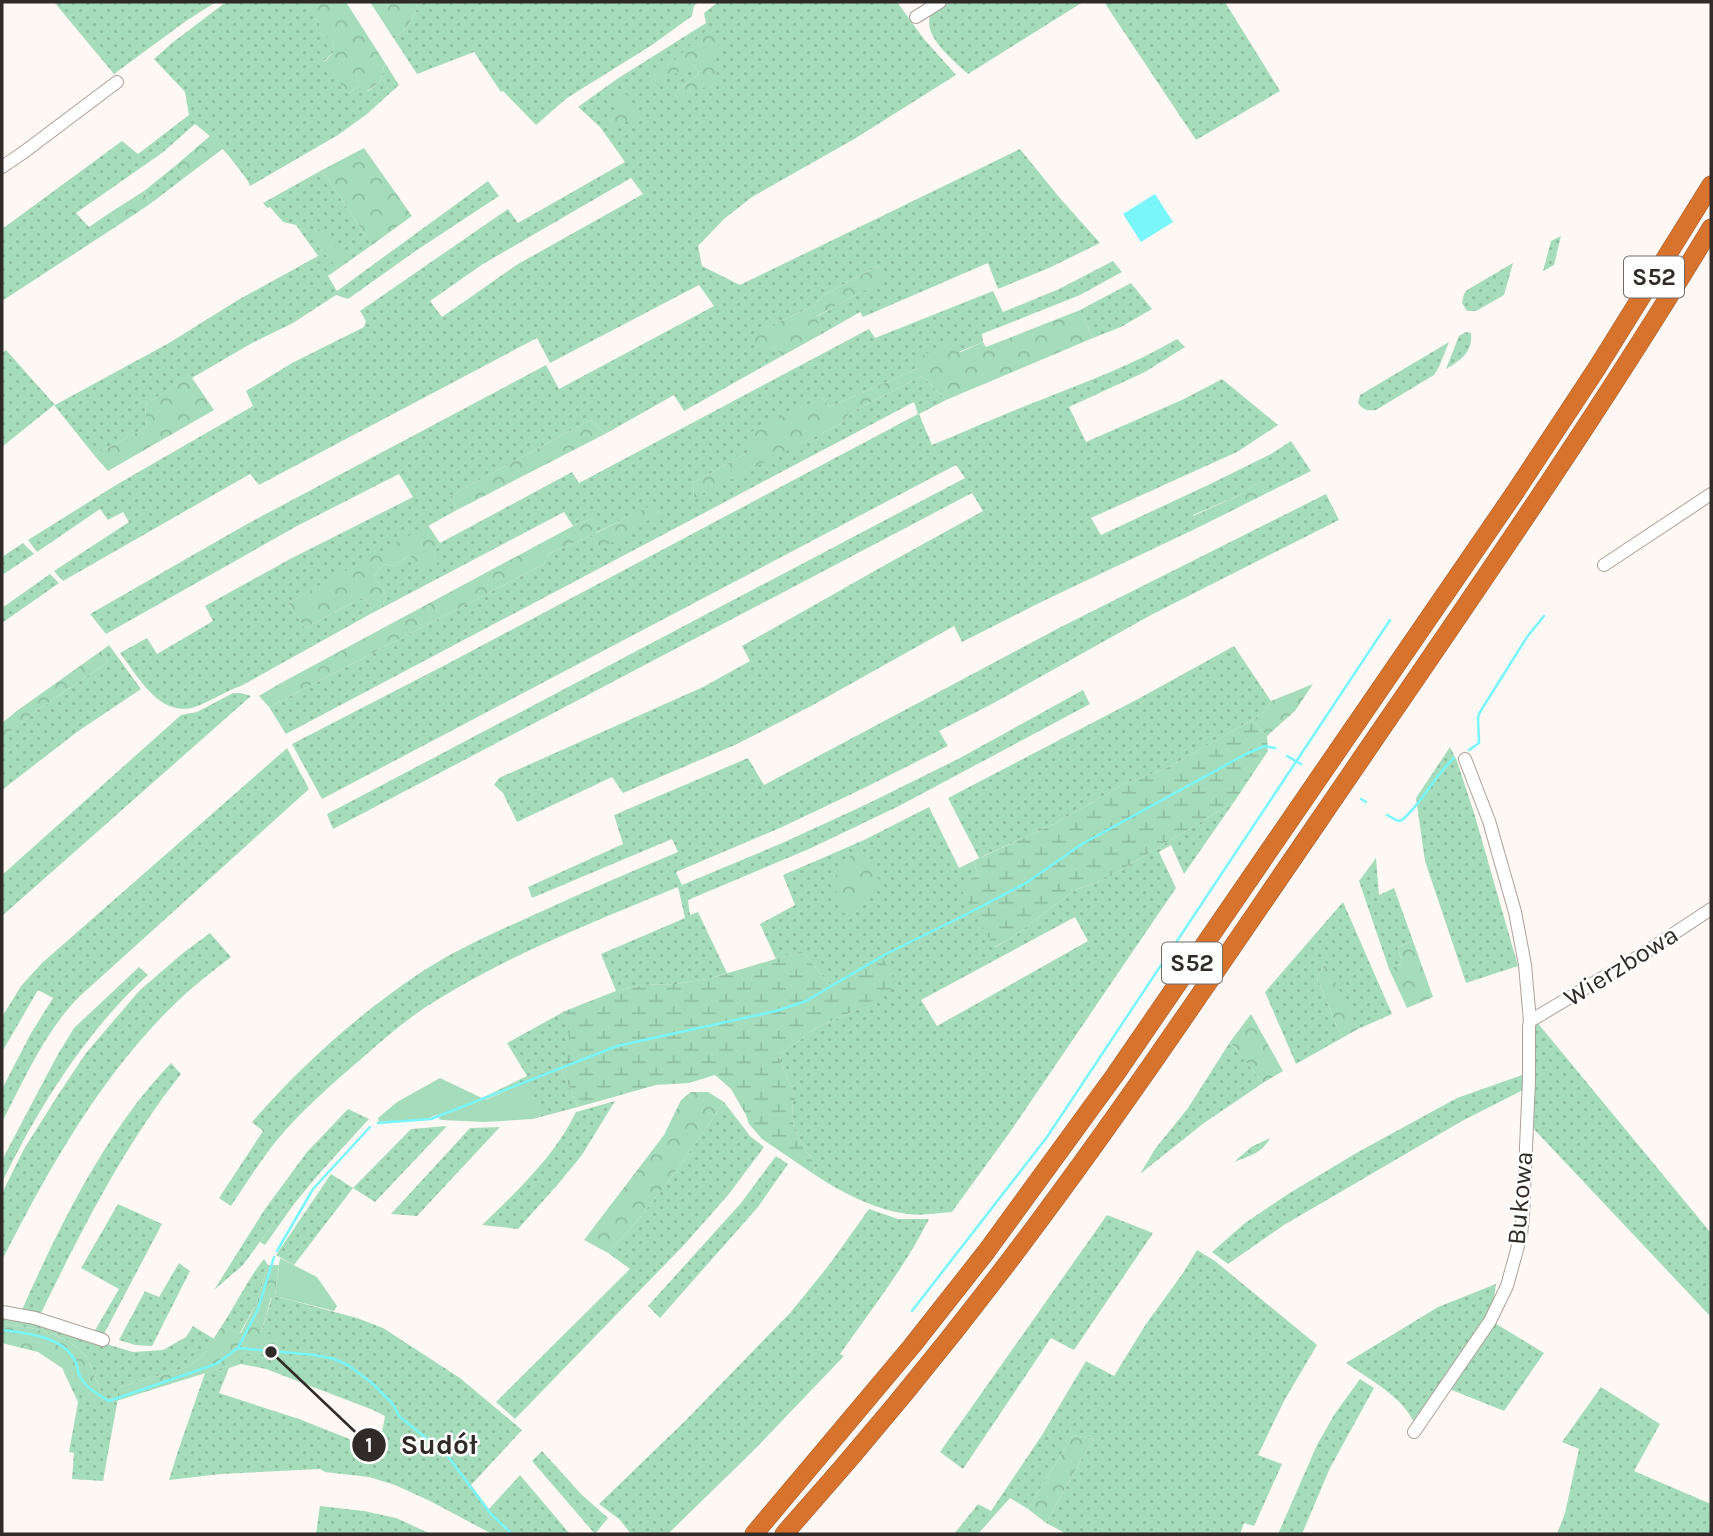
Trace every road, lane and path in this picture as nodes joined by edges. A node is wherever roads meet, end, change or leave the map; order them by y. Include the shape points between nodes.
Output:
1 (940, 2) edge
2 (916, 17) dead end
3 (117, 82) dead end
4 (2, 167) edge
5 (1711, 186) edge
6 (1711, 228) edge
7 (1711, 494) edge
8 (1604, 565) dead end
9 (1465, 760) dead end
10 (1711, 909) edge
11 (1531, 1021) junction
12 (2, 1312) edge
13 (103, 1340) dead end
14 (1414, 1432) dead end
15 (754, 1534) edge
16 (784, 1534) edge

1 - 2 street
3 - 4 street
5 - 15 highway, S52 via 1516,491 1115,1075 928,1325
6 - 16 highway, S52 via 1574,447 1072,1177 926,1368
7 - 8 street
9 - 11 street, Bukowa via 1489,821 1515,912
10 - 11 street, Wierzbowa
11 - 14 street, Bukowa via 1523,1215 1507,1286 1490,1321
12 - 13 street

